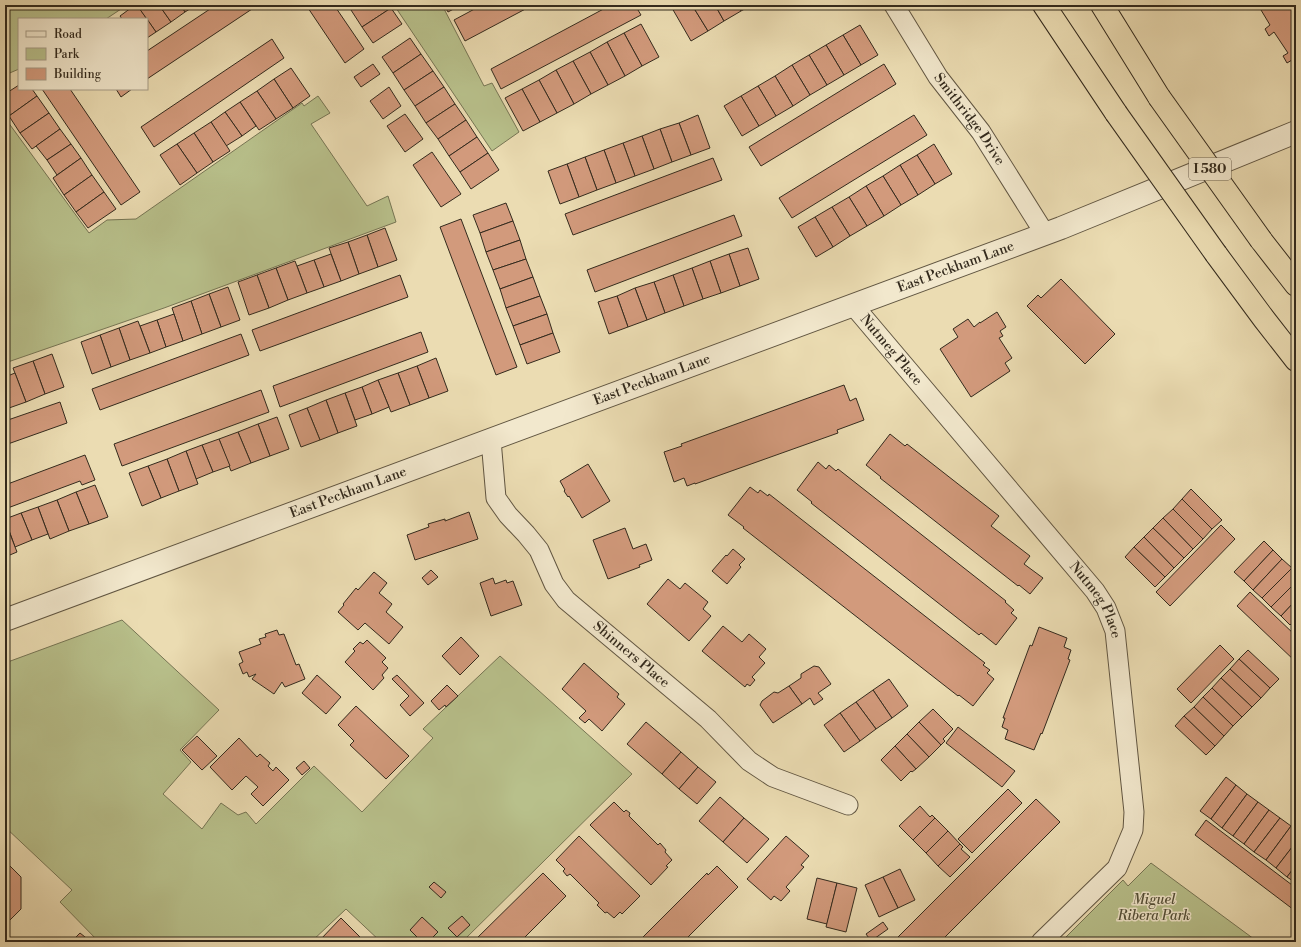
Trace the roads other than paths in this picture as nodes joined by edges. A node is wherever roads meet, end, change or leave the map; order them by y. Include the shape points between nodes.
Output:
1 (894, 5) edge
2 (1044, 5) edge
3 (1102, 5) edge
4 (1296, 132) edge
5 (1045, 234) junction
6 (1296, 285) edge
7 (853, 305) junction
8 (1296, 360) edge
9 (491, 440) junction
10 (5, 620) edge
11 (848, 805) dead end
12 (1041, 942) edge

1 - 5 street, Smithridge Drive via 938,77 981,132
2 - 8 highway, bridge via 1116,113 1216,254
3 - 6 highway, I 580, bridge via 1159,97
4 - 5 street, East Peckham Lane
5 - 7 street, East Peckham Lane
7 - 9 street, East Peckham Lane
7 - 12 street, Nutmeg Place via 1095,591 1106,608 1115,631 1134,812 1133,830 1117,868
9 - 10 street, East Peckham Lane
9 - 11 street, Shinners Place via 496,498 508,516 539,550 554,584 566,600 708,719 749,761 773,777

